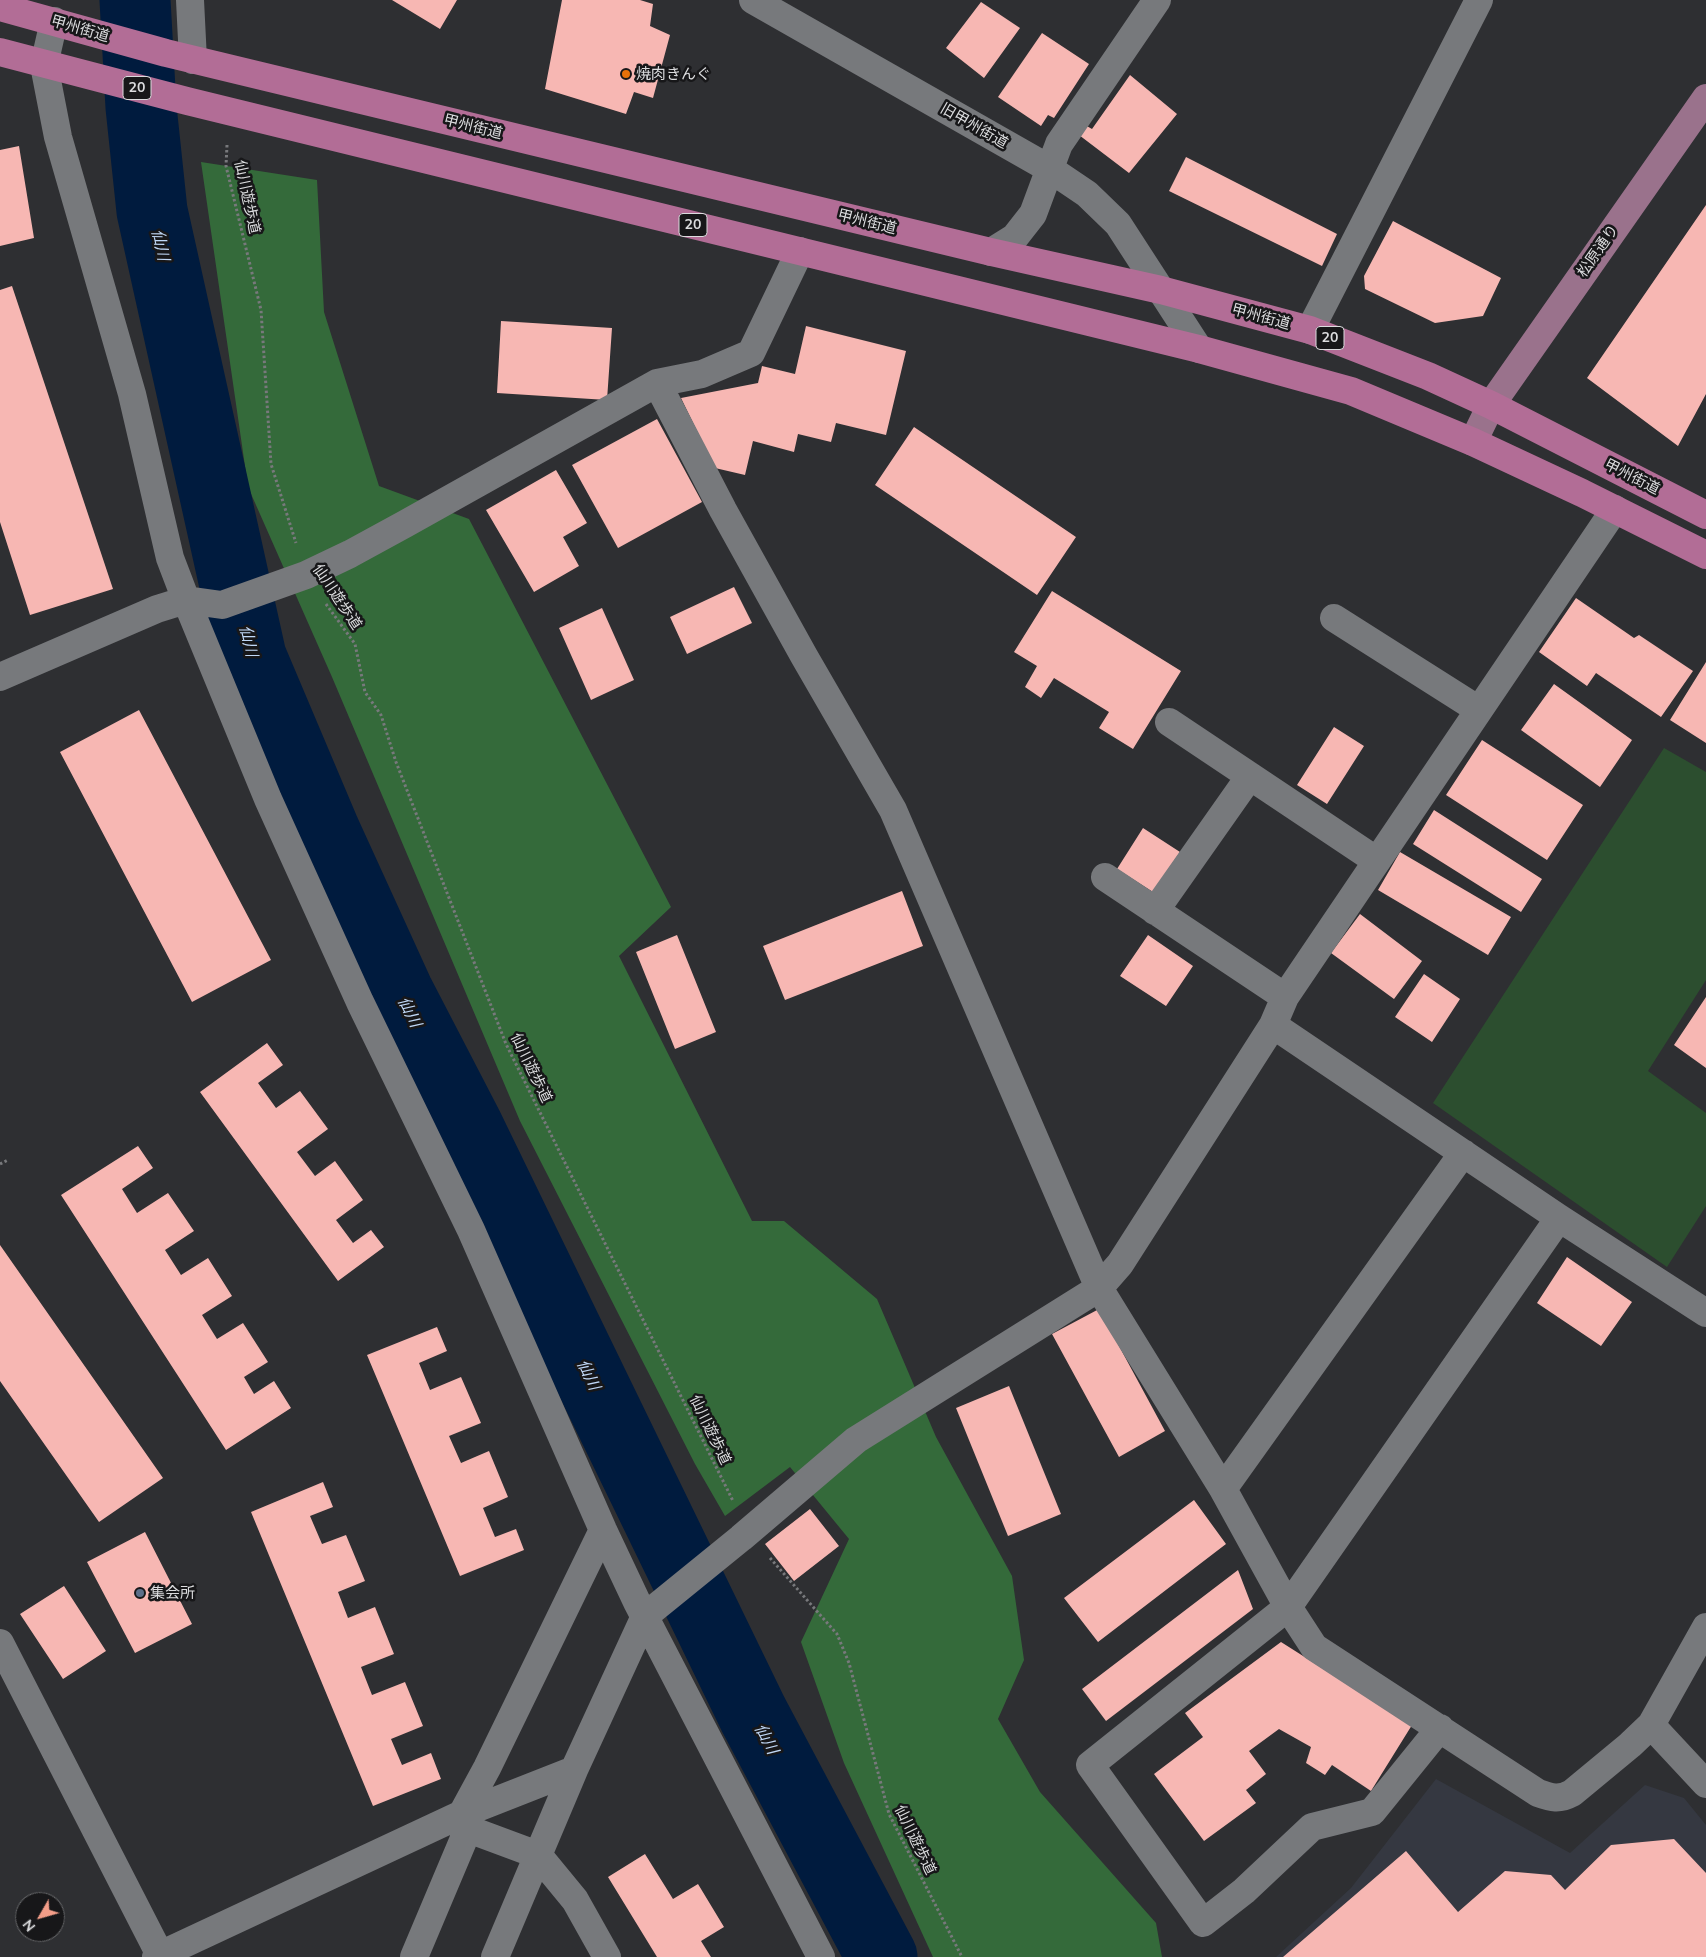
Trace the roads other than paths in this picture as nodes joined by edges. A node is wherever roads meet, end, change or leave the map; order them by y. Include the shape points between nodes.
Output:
1 (190, 0) edge
2 (1157, 0) edge
3 (1479, 0) edge
4 (765, 3) edge
5 (0, 7) edge
6 (63, 24) junction
7 (0, 52) edge
8 (192, 60) junction
9 (44, 64) junction
10 (1706, 98) edge
11 (1050, 169) junction
12 (800, 251) junction
13 (991, 252) junction
14 (1161, 290) junction
15 (1310, 330) junction
16 (1198, 349) junction
17 (657, 383) junction
18 (1491, 405) junction
19 (1473, 442) junction
20 (1615, 509) junction
21 (1706, 515) edge
22 (1706, 556) edge
23 (186, 600) junction
24 (1334, 618) dead end
25 (0, 677) edge
26 (1479, 710) junction
27 (1169, 722) dead end
28 (1250, 776) junction
29 (1377, 861) junction
30 (1105, 877) dead end
31 (1155, 910) junction
32 (1286, 997) junction
33 (1273, 1025) junction
34 (1463, 1153) junction
35 (1559, 1218) junction
36 (1099, 1288) junction
37 (1706, 1313) edge
38 (1223, 1489) junction
39 (603, 1530) junction
40 (1288, 1607) junction
41 (644, 1616) junction
42 (1706, 1627) edge
43 (0, 1643) edge
44 (1651, 1725) junction
45 (1440, 1728) junction
46 (574, 1770) junction
47 (1706, 1784) edge
48 (465, 1822) junction
49 (538, 1855) junction
50 (158, 1956) edge
51 (414, 1957) edge
52 (495, 1957) edge
53 (608, 1957) edge
54 (821, 1957) edge

1 - 8 street
2 - 11 street via 1058,144
3 - 15 street
4 - 11 street, 旧甲州街道
5 - 6 highway, 甲州街道 / 20
6 - 8 highway, 甲州街道 / 20
6 - 9 street
7 - 9 highway, 20
8 - 13 highway, 甲州街道 / 20
9 - 12 highway, 20
9 - 23 street via 58,137 132,394 170,558
10 - 18 main road, 松原通り
11 - 13 street via 1033,214 1015,237
11 - 14 street, 旧甲州街道 via 1087,194 1118,224
12 - 16 highway, 20
12 - 17 street via 750,353 702,374
13 - 14 highway, 甲州街道 / 20
14 - 15 highway, 甲州街道 / 20
14 - 16 street, 旧甲州街道
15 - 18 highway, 甲州街道 / 20 via 1428,376
16 - 19 highway, 20 via 1351,391
17 - 23 street via 350,554 222,605
17 - 36 street via 723,510 893,810
18 - 19 main road, 松原通り
18 - 21 highway, 甲州街道 / 20
19 - 20 highway, 20
20 - 22 highway, 20
20 - 26 street
23 - 25 street via 157,609
23 - 39 street via 268,800 360,1002 472,1230
24 - 26 street
26 - 29 street
27 - 28 street
28 - 29 street
28 - 31 street
29 - 32 street
30 - 31 street
31 - 32 street
32 - 33 street
33 - 34 street
33 - 36 street via 1120,1264
34 - 35 street
34 - 38 street
35 - 37 street
35 - 40 street
36 - 38 street
36 - 41 street via 856,1440
38 - 40 street
39 - 41 street
39 - 48 street via 487,1768
40 - 45 street via 1314,1648
40 - 45 street via 1090,1765 1203,1923 1244,1891 1312,1827 1372,1812
41 - 46 street
41 - 54 street
42 - 44 street
43 - 50 street
44 - 45 street via 1572,1793 1554,1799 1538,1793
44 - 47 street
46 - 48 street
46 - 49 street
48 - 49 street
48 - 50 street
48 - 51 street
49 - 52 street
49 - 53 street via 575,1900

